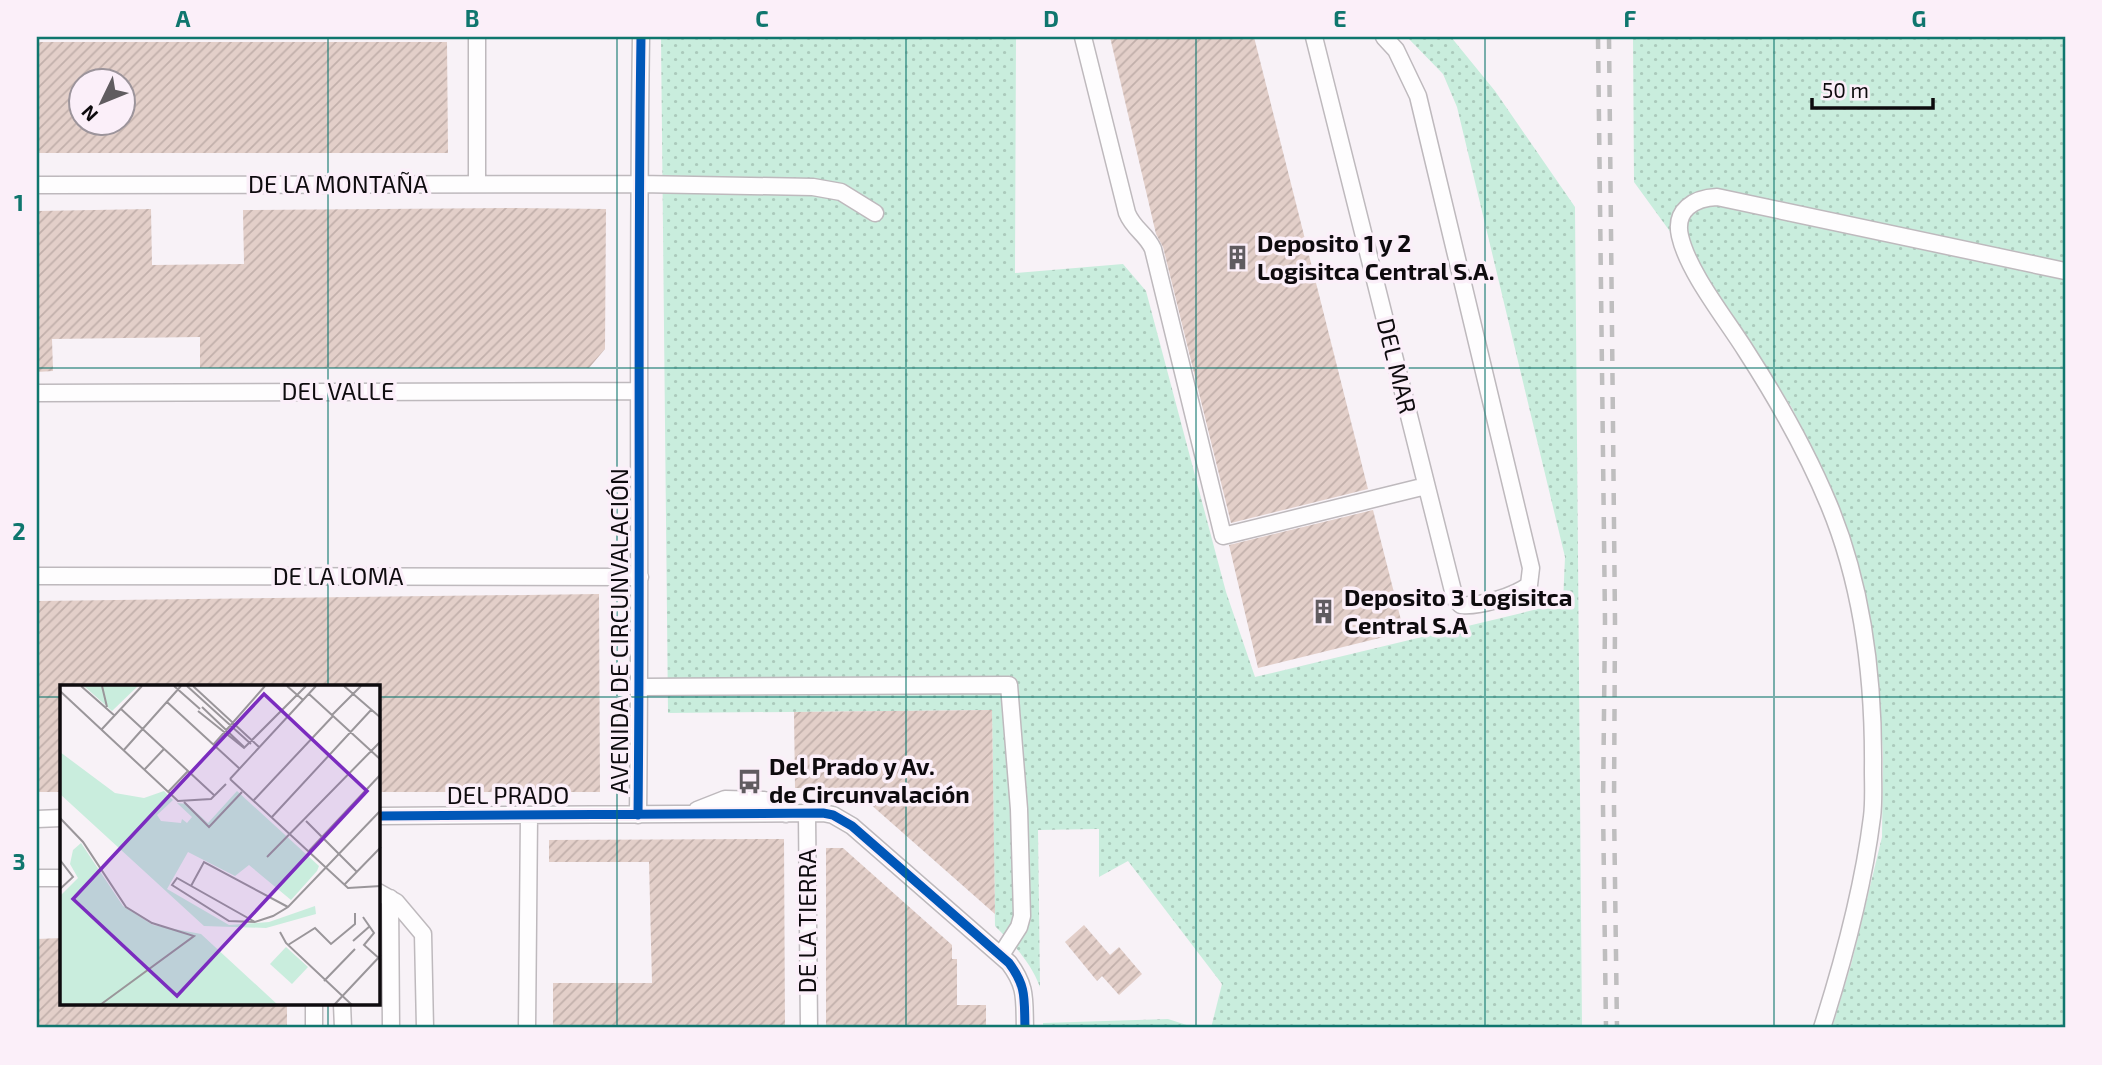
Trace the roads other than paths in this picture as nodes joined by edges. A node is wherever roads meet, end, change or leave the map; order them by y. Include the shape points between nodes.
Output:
1 (477, 37) edge
2 (641, 37) edge
3 (1083, 37) edge
4 (1314, 37) edge
5 (1384, 37) edge
6 (477, 184) junction
7 (639, 184) junction
8 (37, 185) edge
9 (875, 213) dead end
10 (2065, 271) edge
11 (638, 391) junction
12 (37, 393) edge
13 (1426, 486) junction
14 (37, 576) edge
15 (640, 577) junction
16 (640, 687) junction
17 (807, 814) junction
18 (638, 815) junction
19 (380, 816) edge
20 (529, 816) junction
21 (60, 818) edge
22 (37, 819) edge
23 (37, 878) edge
24 (60, 878) edge
25 (384, 895) edge
26 (1001, 955) junction
27 (314, 1006) edge
28 (342, 1006) edge
29 (314, 1028) edge
30 (343, 1028) edge
31 (391, 1028) edge
32 (425, 1028) edge
33 (527, 1028) edge
34 (809, 1028) edge
35 (1025, 1028) edge
36 (1822, 1028) edge

1 - 6 street
2 - 7 street, AVENIDA DE CIRCUNVALACIÓN
3 - 13 street via 1126,213 1153,249 1223,536
4 - 13 street, DEL MAR
5 - 13 street, DEL MAR via 1396,50 1418,96 1531,568 1529,585 1520,593 1461,605 1455,599
6 - 7 street, DE LA MONTAÑA
6 - 8 street, DE LA MONTAÑA
7 - 9 street, DE LA MONTAÑA via 813,187 841,192
7 - 11 street, AVENIDA DE CIRCUNVALACIÓN
10 - 36 street via 1717,197 1695,201 1680,220 1680,235 1695,273 1748,353 1829,504 1859,608 1874,736 1872,814 1864,873
11 - 12 street, DEL VALLE
11 - 15 street, AVENIDA DE CIRCUNVALACIÓN
14 - 15 street, DE LA LOMA
15 - 16 street, AVENIDA DE CIRCUNVALACIÓN
16 - 18 street, AVENIDA DE CIRCUNVALACIÓN
16 - 26 street via 1009,685 1023,916
17 - 18 street, AVENIDA DE CIRCUNVALACIÓN
17 - 26 street, AVENIDA DE CIRCUNVALACIÓN via 833,815 852,826
17 - 34 street, DE LA TIERRA
18 - 20 street, DEL PRADO
19 - 20 street, DEL PRADO
20 - 33 street
21 - 22 street
23 - 24 street
25 - 31 street
25 - 32 street via 397,902 423,934
26 - 35 street, AVENIDA DE CIRCUNVALACIÓN via 1020,976
27 - 29 street
28 - 30 street

